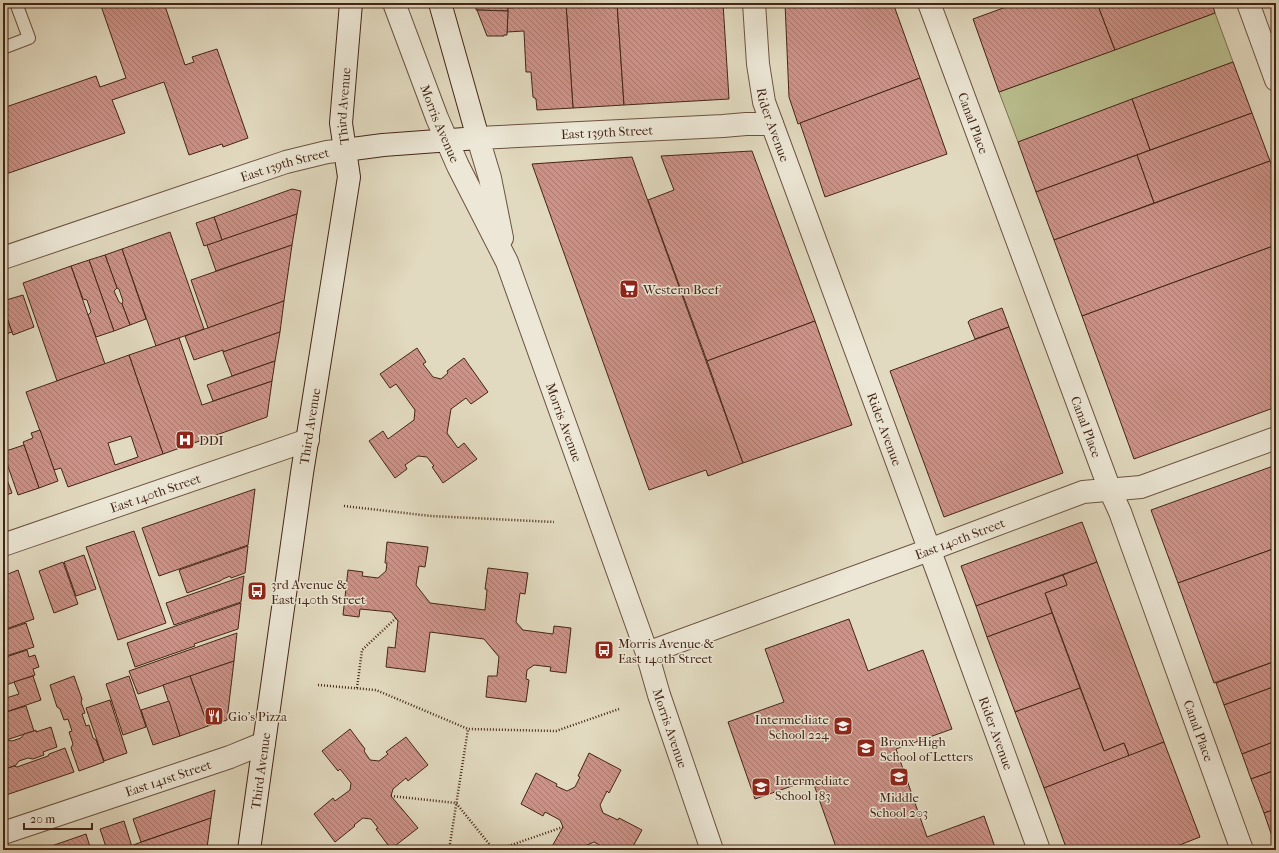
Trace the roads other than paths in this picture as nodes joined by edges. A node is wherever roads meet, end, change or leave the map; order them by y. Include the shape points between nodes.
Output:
1 (16, 3) edge
2 (351, 3) edge
3 (394, 3) edge
4 (440, 3) edge
5 (754, 3) edge
6 (929, 3) edge
7 (1248, 3) edge
8 (3, 48) edge
9 (1276, 80) edge
10 (772, 124) junction
11 (478, 138) junction
12 (447, 140) junction
13 (345, 150) junction
14 (3, 258) edge
15 (507, 262) junction
16 (1276, 438) edge
17 (308, 440) junction
18 (1110, 490) junction
19 (3, 545) edge
20 (929, 550) junction
21 (647, 652) junction
22 (264, 743) junction
23 (3, 833) edge
24 (249, 850) edge
25 (712, 850) edge
26 (1039, 850) edge
27 (1242, 850) edge

1 - 8 lane via 29,38
2 - 13 street, Third Avenue via 341,123
3 - 12 street, Morris Avenue
4 - 11 street
5 - 10 street, Rider Avenue via 760,79 764,102
6 - 18 street, Canal Place
7 - 9 street
10 - 11 street, East 139th Street
10 - 20 street, Rider Avenue
11 - 12 street, East 139th Street
11 - 15 street via 490,178
12 - 13 street, East 139th Street
12 - 15 street, Morris Avenue
13 - 14 street, East 139th Street via 286,162
13 - 17 street, Third Avenue via 349,177
15 - 21 street, Morris Avenue
16 - 18 street, East 140th Street via 1141,487
17 - 19 street, East 140th Street
17 - 22 street, Third Avenue
18 - 20 street, East 140th Street via 1083,492
18 - 27 street, Canal Place
20 - 21 street, East 140th Street
20 - 26 street, Rider Avenue
21 - 25 street, Morris Avenue via 659,695
22 - 23 street, East 141st Street via 230,757
22 - 24 street, Third Avenue

